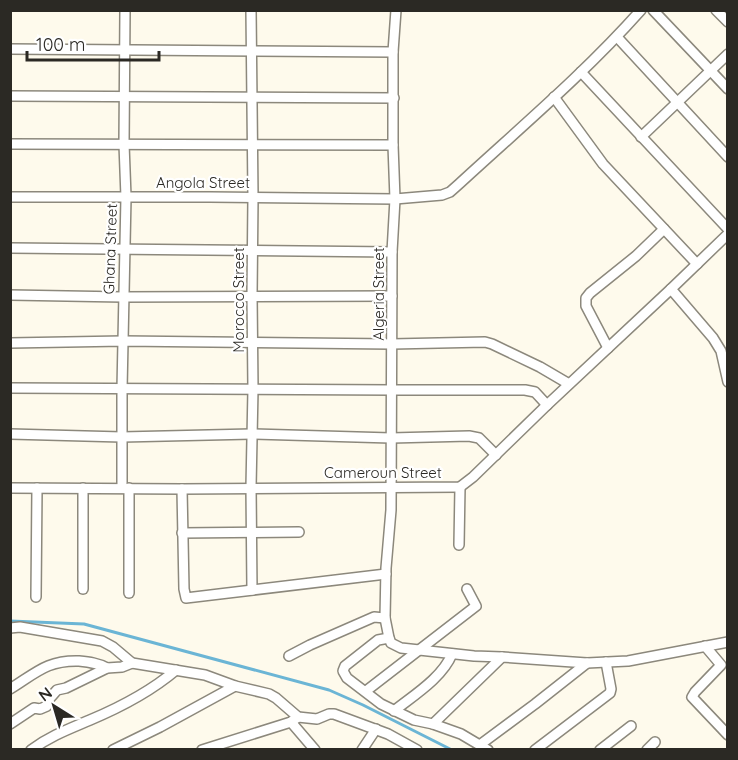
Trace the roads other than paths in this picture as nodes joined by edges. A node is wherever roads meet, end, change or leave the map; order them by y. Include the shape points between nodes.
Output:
1 (125, 10) edge
2 (251, 10) edge
3 (395, 10) edge
4 (640, 10) edge
5 (653, 10) edge
6 (716, 10) edge
7 (728, 22) edge
8 (616, 38) junction
9 (10, 49) edge
10 (125, 50) junction
11 (253, 51) junction
12 (393, 52) junction
13 (728, 54) edge
14 (710, 71) junction
15 (581, 72) junction
16 (728, 89) edge
17 (10, 96) edge
18 (124, 97) junction
19 (554, 97) junction
20 (252, 98) junction
21 (394, 98) junction
22 (677, 103) junction
23 (641, 136) junction
24 (10, 144) edge
25 (124, 144) junction
26 (252, 145) junction
27 (393, 145) junction
28 (728, 157) edge
29 (10, 197) edge
30 (126, 197) junction
31 (253, 197) junction
32 (395, 199) junction
33 (664, 229) junction
34 (728, 229) edge
35 (728, 234) edge
36 (10, 248) edge
37 (124, 248) junction
38 (253, 250) junction
39 (392, 252) junction
40 (697, 264) junction
41 (671, 289) junction
42 (10, 295) edge
43 (252, 296) junction
44 (392, 296) junction
45 (123, 297) junction
46 (123, 341) junction
47 (253, 342) junction
48 (10, 343) edge
49 (392, 344) junction
50 (608, 348) junction
51 (724, 348) edge
52 (728, 382) edge
53 (569, 384) junction
54 (10, 388) edge
55 (122, 389) junction
56 (253, 389) junction
57 (393, 390) junction
58 (547, 405) junction
59 (10, 434) edge
60 (252, 434) junction
61 (122, 437) junction
62 (391, 438) junction
63 (496, 454) junction
64 (251, 487) junction
65 (460, 487) junction
66 (10, 488) edge
67 (37, 488) junction
68 (83, 488) junction
69 (125, 488) junction
70 (391, 488) junction
71 (182, 489) junction
72 (299, 532) dead end
73 (182, 533) junction
74 (252, 533) junction
75 (459, 545) dead end
76 (386, 571) junction
77 (83, 589) dead end
78 (252, 590) junction
79 (467, 590) dead end
80 (129, 593) dead end
81 (36, 597) dead end
82 (385, 618) junction
83 (10, 628) edge
84 (389, 638) junction
85 (728, 642) edge
86 (705, 646) junction
87 (420, 650) junction
88 (452, 654) junction
89 (289, 657) dead end
90 (502, 657) junction
91 (606, 662) junction
92 (132, 663) junction
93 (587, 663) junction
94 (107, 668) junction
95 (176, 670) junction
96 (724, 670) edge
97 (236, 687) junction
98 (10, 688) edge
99 (366, 691) junction
100 (394, 711) junction
101 (294, 719) junction
102 (433, 723) junction
103 (10, 724) edge
104 (631, 726) dead end
105 (376, 729) junction
106 (728, 735) edge
107 (655, 742) dead end
108 (484, 747) edge
109 (31, 750) edge
110 (113, 750) edge
111 (202, 750) edge
112 (315, 750) edge
113 (362, 750) edge
114 (417, 750) edge
115 (535, 750) edge
116 (600, 750) edge
117 (647, 750) edge

1 - 10 street, Ghana Street
2 - 11 street, Morocco Street
3 - 12 street, Algeria Street
4 - 8 street, Angola Street
5 - 14 street
6 - 7 street
8 - 15 street, Angola Street
8 - 22 street
9 - 10 street
10 - 11 street
10 - 18 street, Ghana Street
11 - 12 street
11 - 20 street, Morocco Street
12 - 21 street, Algeria Street
13 - 14 street
14 - 16 street
14 - 22 street
15 - 19 street, Angola Street
15 - 23 street
17 - 18 street
18 - 20 street
18 - 25 street, Ghana Street
19 - 32 street, Angola Street via 450,192
19 - 33 street via 603,164
20 - 21 street
20 - 26 street, Morocco Street
21 - 27 street, Algeria Street
22 - 23 street
22 - 28 street
23 - 34 street
24 - 25 street
25 - 26 street
25 - 30 street, Ghana Street
26 - 27 street
26 - 31 street, Morocco Street
27 - 32 street, Algeria Street
29 - 30 street, Angola Street
30 - 31 street, Angola Street
30 - 37 street, Ghana Street
31 - 32 street, Angola Street
31 - 38 street, Morocco Street
32 - 39 street, Algeria Street
33 - 40 street
33 - 50 street via 586,298 586,306
35 - 40 street, Cameroun Street
36 - 37 street
37 - 38 street
37 - 45 street, Ghana Street
38 - 39 street
38 - 43 street, Morocco Street
39 - 44 street, Algeria Street
40 - 41 street, Cameroun Street
41 - 50 street, Cameroun Street
41 - 51 street
42 - 45 street
43 - 44 street
43 - 45 street
43 - 47 street, Morocco Street
44 - 49 street, Algeria Street
45 - 46 street, Ghana Street
46 - 47 street
46 - 48 street
46 - 55 street, Ghana Street
47 - 49 street
47 - 56 street, Morocco Street
49 - 53 street via 488,343
49 - 57 street, Algeria Street
50 - 53 street, Cameroun Street
51 - 52 street
53 - 58 street, Cameroun Street
54 - 55 street
55 - 56 street
55 - 61 street, Ghana Street
56 - 57 street
56 - 60 street, Morocco Street
57 - 58 street via 529,390
57 - 62 street, Algeria Street
58 - 63 street, Cameroun Street
59 - 61 street
60 - 61 street
60 - 62 street
60 - 64 street, Morocco Street
61 - 69 street, Ghana Street
62 - 63 street via 474,436
62 - 70 street, Algeria Street
63 - 65 street, Cameroun Street
64 - 70 street, Cameroun Street
64 - 71 street, Cameroun Street
64 - 74 street, Morocco Street
65 - 70 street, Cameroun Street
65 - 75 street
66 - 67 street, Cameroun Street
67 - 68 street, Cameroun Street
67 - 81 street
68 - 69 street, Cameroun Street
68 - 77 street
69 - 71 street, Cameroun Street
69 - 80 street, Ghana Street
70 - 76 street, Algeria Street
71 - 73 street
72 - 74 street
73 - 74 street
73 - 78 street via 186,598
74 - 78 street, Morocco Street
76 - 78 street
76 - 82 street, Algeria Street
79 - 87 street via 476,606
82 - 84 street, Algeria Street
82 - 89 street via 374,617
83 - 92 street via 102,641
84 - 87 street via 396,646
84 - 99 street via 378,640 344,668 347,678
85 - 86 street
86 - 91 street
86 - 96 street
87 - 88 street
87 - 99 street
88 - 90 street
88 - 100 street via 438,675
90 - 93 street
90 - 102 street
91 - 93 street
91 - 115 street via 610,693
92 - 94 street
92 - 95 street
93 - 108 street
94 - 98 street via 64,661 37,671
94 - 103 street via 57,690 47,706 34,708
95 - 97 street via 205,675
95 - 109 street via 130,701 53,735
96 - 106 street via 692,697
97 - 101 street via 269,694
97 - 110 street
99 - 100 street
100 - 102 street
101 - 105 street via 317,719 332,714
101 - 111 street
101 - 112 street
102 - 108 street
104 - 116 street
105 - 113 street
105 - 114 street
107 - 117 street

